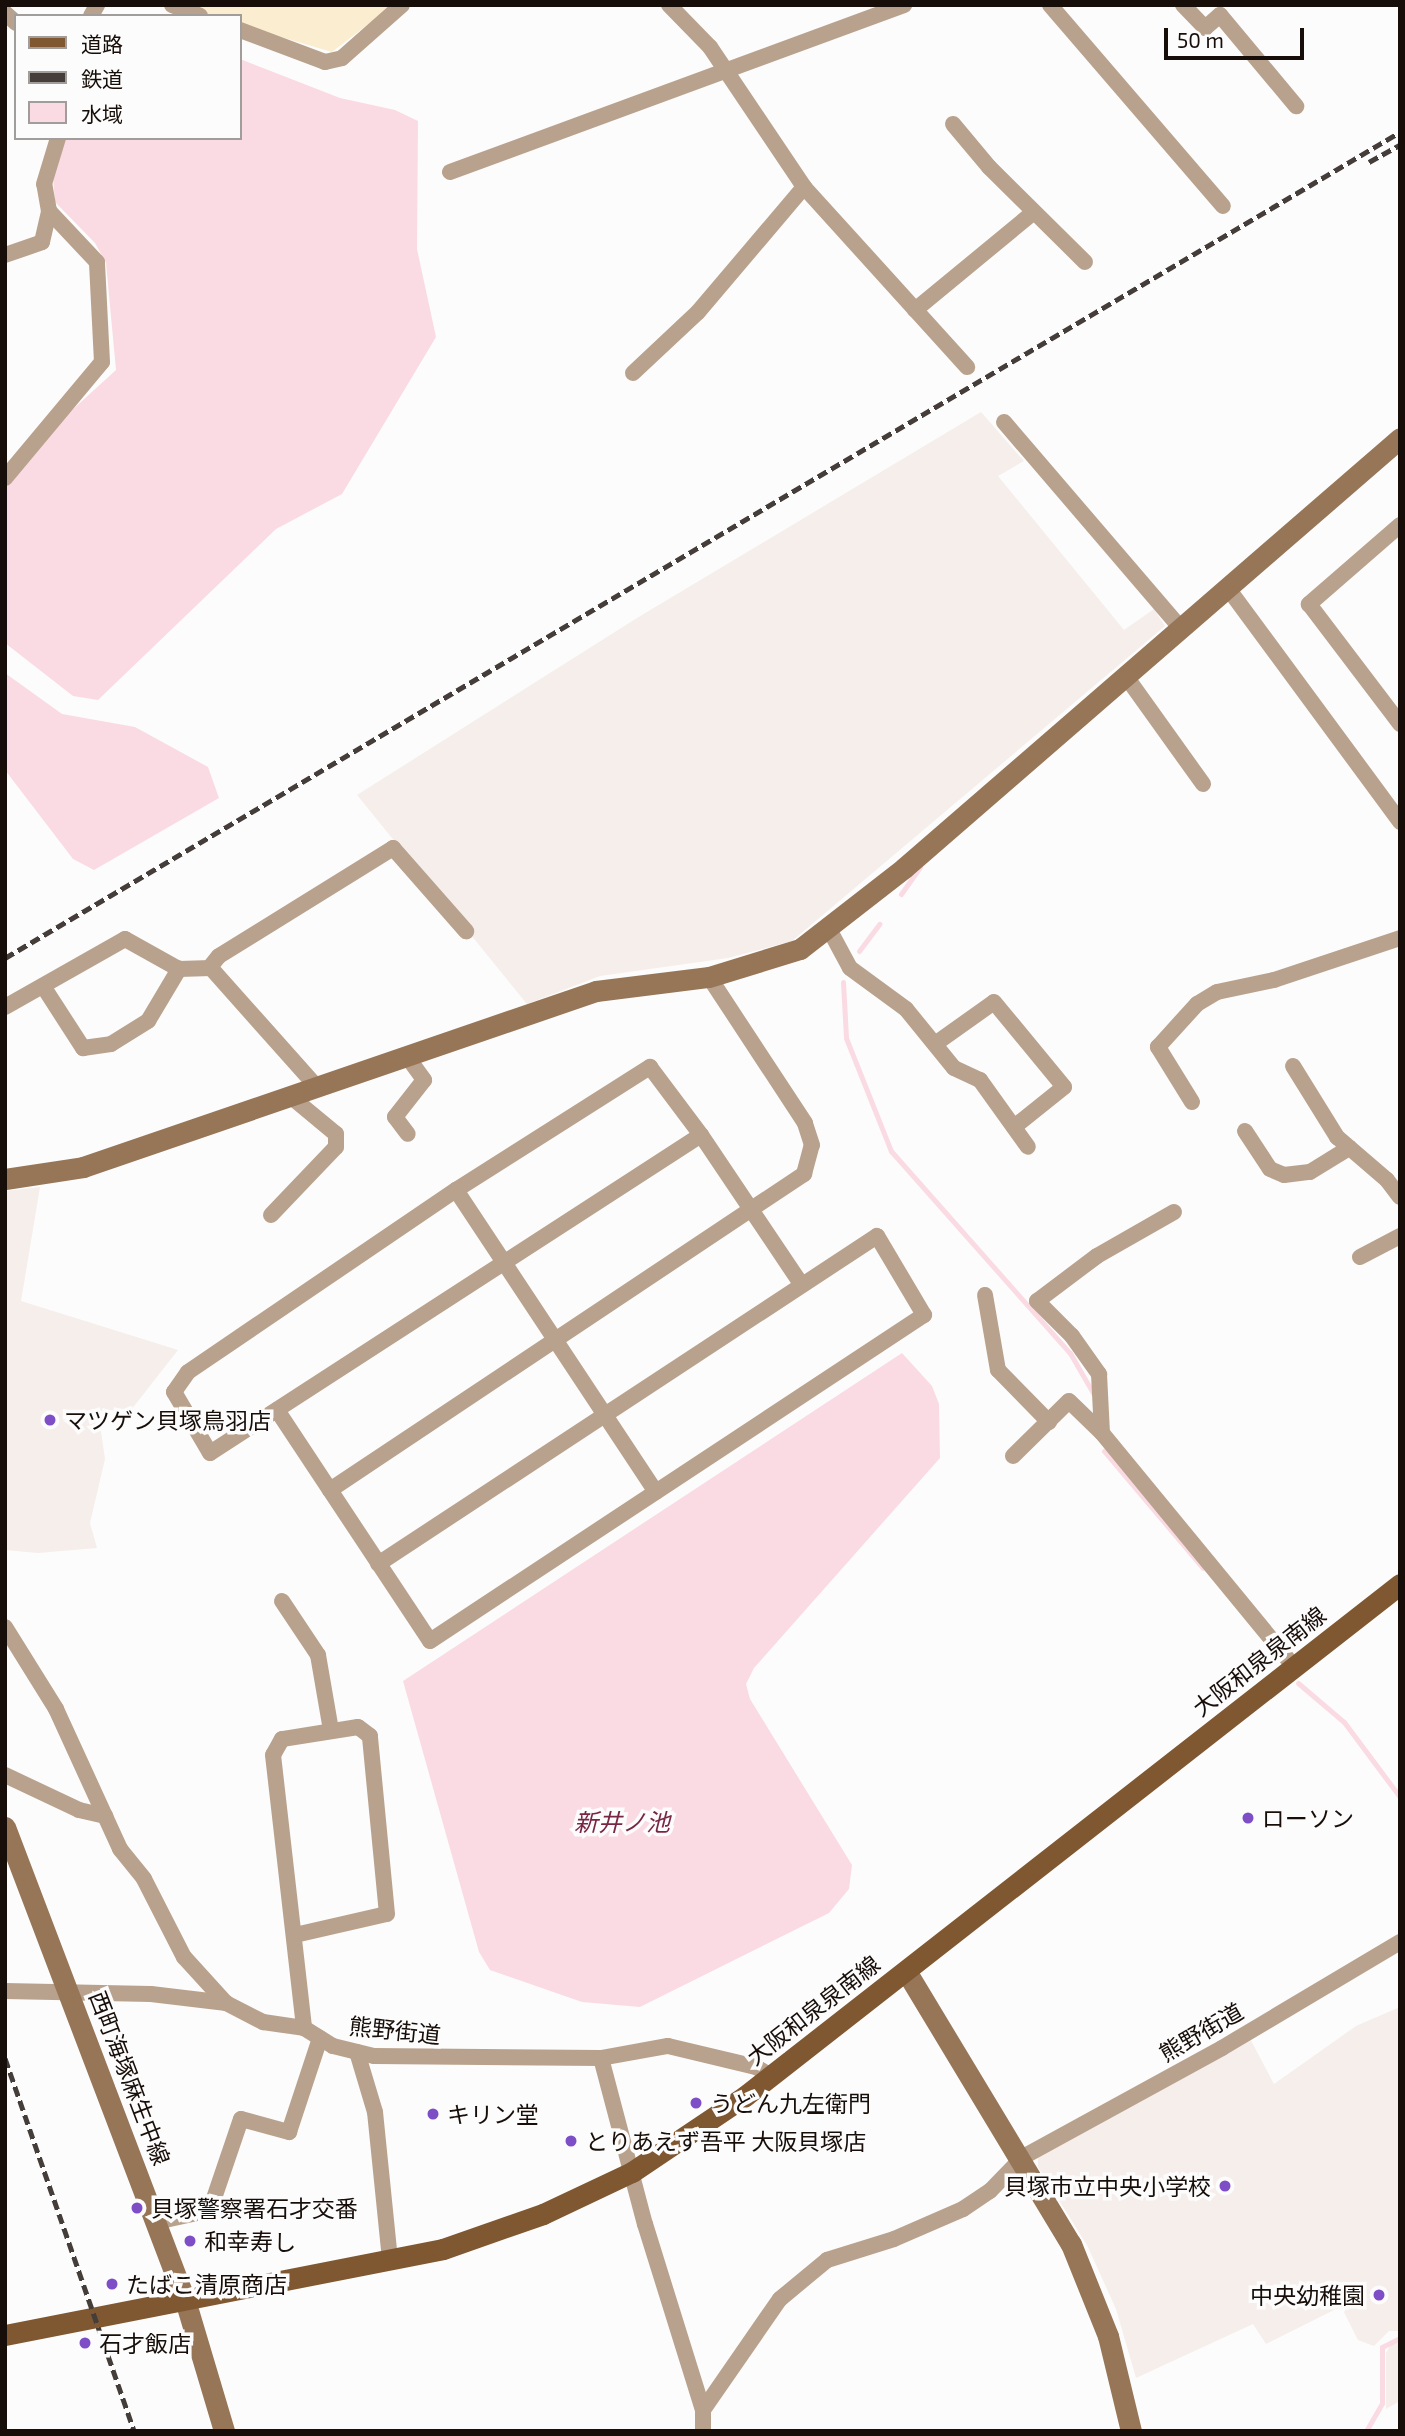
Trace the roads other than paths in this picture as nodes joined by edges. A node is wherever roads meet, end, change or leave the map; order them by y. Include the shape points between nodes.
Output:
1 (172, 5) edge
2 (402, 5) edge
3 (669, 5) edge
4 (904, 5) edge
5 (1050, 5) edge
6 (1183, 5) edge
7 (195, 14) edge
8 (242, 31) edge
9 (724, 73) junction
10 (1296, 106) dead end
11 (953, 124) dead end
12 (49, 140) edge
13 (57, 140) edge
14 (450, 172) dead end
15 (44, 184) junction
16 (804, 187) junction
17 (1223, 206) dead end
18 (49, 211) junction
19 (1034, 212) junction
20 (5, 255) edge
21 (1085, 262) dead end
22 (915, 310) junction
23 (967, 367) dead end
24 (633, 373) dead end
25 (1004, 422) dead end
26 (1400, 438) edge
27 (5, 478) edge
28 (1400, 524) edge
29 (1227, 587) junction
30 (1180, 627) junction
31 (1125, 675) junction
32 (1400, 724) edge
33 (1203, 784) dead end
34 (1400, 822) edge
35 (829, 929) junction
36 (466, 931) dead end
37 (1400, 938) edge
38 (211, 968) junction
39 (179, 969) junction
40 (709, 977) junction
41 (43, 986) junction
42 (5, 1007) edge
43 (935, 1044) junction
44 (406, 1055) junction
45 (1293, 1066) dead end
46 (316, 1086) junction
47 (289, 1096) junction
48 (1192, 1102) dead end
49 (1014, 1127) junction
50 (1245, 1131) dead end
51 (408, 1133) dead end
52 (701, 1135) junction
53 (1028, 1147) dead end
54 (1349, 1147) junction
55 (5, 1179) edge
56 (456, 1190) junction
57 (1400, 1197) edge
58 (751, 1210) junction
59 (1174, 1212) dead end
60 (271, 1215) dead end
61 (1400, 1236) edge
62 (1360, 1257) dead end
63 (503, 1264) junction
64 (801, 1284) junction
65 (985, 1294) dead end
66 (555, 1340) junction
67 (277, 1410) junction
68 (605, 1415) junction
69 (1049, 1422) junction
70 (1102, 1433) junction
71 (1013, 1456) dead end
72 (330, 1490) junction
73 (656, 1492) junction
74 (379, 1564) junction
75 (1400, 1584) edge
76 (282, 1601) dead end
77 (5, 1628) edge
78 (1294, 1667) junction
79 (331, 1730) junction
80 (5, 1775) edge
81 (105, 1816) junction
82 (5, 1827) edge
83 (295, 1935) junction
84 (1400, 1942) edge
85 (906, 1971) junction
86 (5, 1990) edge
87 (70, 1994) junction
88 (226, 2003) junction
89 (304, 2028) junction
90 (320, 2038) junction
91 (357, 2052) junction
92 (601, 2057) junction
93 (771, 2076) junction
94 (1023, 2157) junction
95 (632, 2172) junction
96 (156, 2222) junction
97 (390, 2260) junction
98 (185, 2300) junction
99 (5, 2335) edge
100 (703, 2410) junction
101 (224, 2431) edge
102 (703, 2431) edge
103 (1131, 2431) edge

1 - 7 street
2 - 8 street via 342,58 325,62
3 - 9 street via 710,47
4 - 9 street
5 - 17 street
6 - 10 street via 1205,28 1220,15
9 - 14 street
9 - 16 street
11 - 19 street
12 - 15 street
13 - 15 street
15 - 18 street
16 - 22 street
16 - 24 street via 698,312
18 - 20 street via 41,242
18 - 27 street via 97,262 102,362
19 - 21 street
19 - 22 street
22 - 23 street
25 - 30 street
26 - 29 street
28 - 32 street via 1309,604
29 - 30 street
29 - 34 street
30 - 31 street
31 - 33 street
31 - 35 street
35 - 40 street via 800,949
35 - 43 street via 850,968 906,1009
36 - 38 street via 393,848 219,956
37 - 48 street via 1274,980 1217,992 1197,1004 1158,1047
38 - 39 street
38 - 46 street
39 - 41 street via 125,939
39 - 41 street via 149,1021 111,1044 83,1048
40 - 44 street via 596,991
40 - 58 street via 805,1123 812,1145 804,1174
41 - 42 street
43 - 49 street via 954,1068 980,1080
43 - 49 street via 994,1002 1064,1087
44 - 46 street
44 - 51 street via 424,1080 395,1117
45 - 54 street via 1337,1137
46 - 47 street
47 - 55 street via 83,1167
47 - 60 street via 336,1134 336,1147
49 - 53 street
50 - 54 street via 1270,1169 1284,1175 1310,1172
52 - 56 street via 650,1067
52 - 58 street
52 - 63 street
54 - 57 street
56 - 63 street
56 - 67 street via 188,1372 174,1392 210,1453
58 - 64 street
58 - 66 street
59 - 70 street via 1097,1256 1037,1301 1073,1336 1099,1374
61 - 62 street
63 - 66 street
63 - 67 street
64 - 68 street
64 - 73 street via 877,1236 923,1315
65 - 69 street via 998,1370
66 - 68 street
66 - 72 street
67 - 72 street
68 - 73 street
68 - 74 street
69 - 70 street via 1069,1401
69 - 71 street
70 - 78 street
72 - 74 street
73 - 74 street via 430,1641
75 - 78 main road, 大阪和泉泉南線
76 - 79 street via 318,1655
77 - 81 street, 熊野街道 via 56,1709
78 - 85 main road, 大阪和泉泉南線
79 - 83 street via 282,1739 273,1755
79 - 83 street via 358,1727 370,1736 387,1914
80 - 81 street via 79,1811
81 - 88 street, 熊野街道 via 184,1957
82 - 87 street, 西町海塚麻生中線
83 - 89 street
84 - 94 street, 熊野街道 via 1223,2048
85 - 93 main road, 大阪和泉泉南線
85 - 94 street
86 - 87 street
87 - 88 street via 151,1994
87 - 96 street, 西町海塚麻生中線
88 - 89 street, 熊野街道 via 264,2022
89 - 90 street, 熊野街道
90 - 91 street, 熊野街道
90 - 96 street via 289,2132 241,2119 211,2210
91 - 92 street, 熊野街道 via 439,2060
91 - 97 street via 375,2112
92 - 93 street, 熊野街道 via 668,2046 756,2067
92 - 95 street
93 - 95 main road, 大阪和泉泉南線
94 - 100 street, 熊野街道 via 990,2191 962,2209 894,2239 827,2260 780,2300
94 - 103 street via 1095,2296
95 - 97 main road, 大阪和泉泉南線 via 506,2228
95 - 100 street
96 - 98 street, 西町海塚麻生中線
97 - 98 main road, 大阪和泉泉南線
98 - 99 main road, 大阪和泉泉南線
98 - 101 street, 西町海塚麻生中線
100 - 102 street

